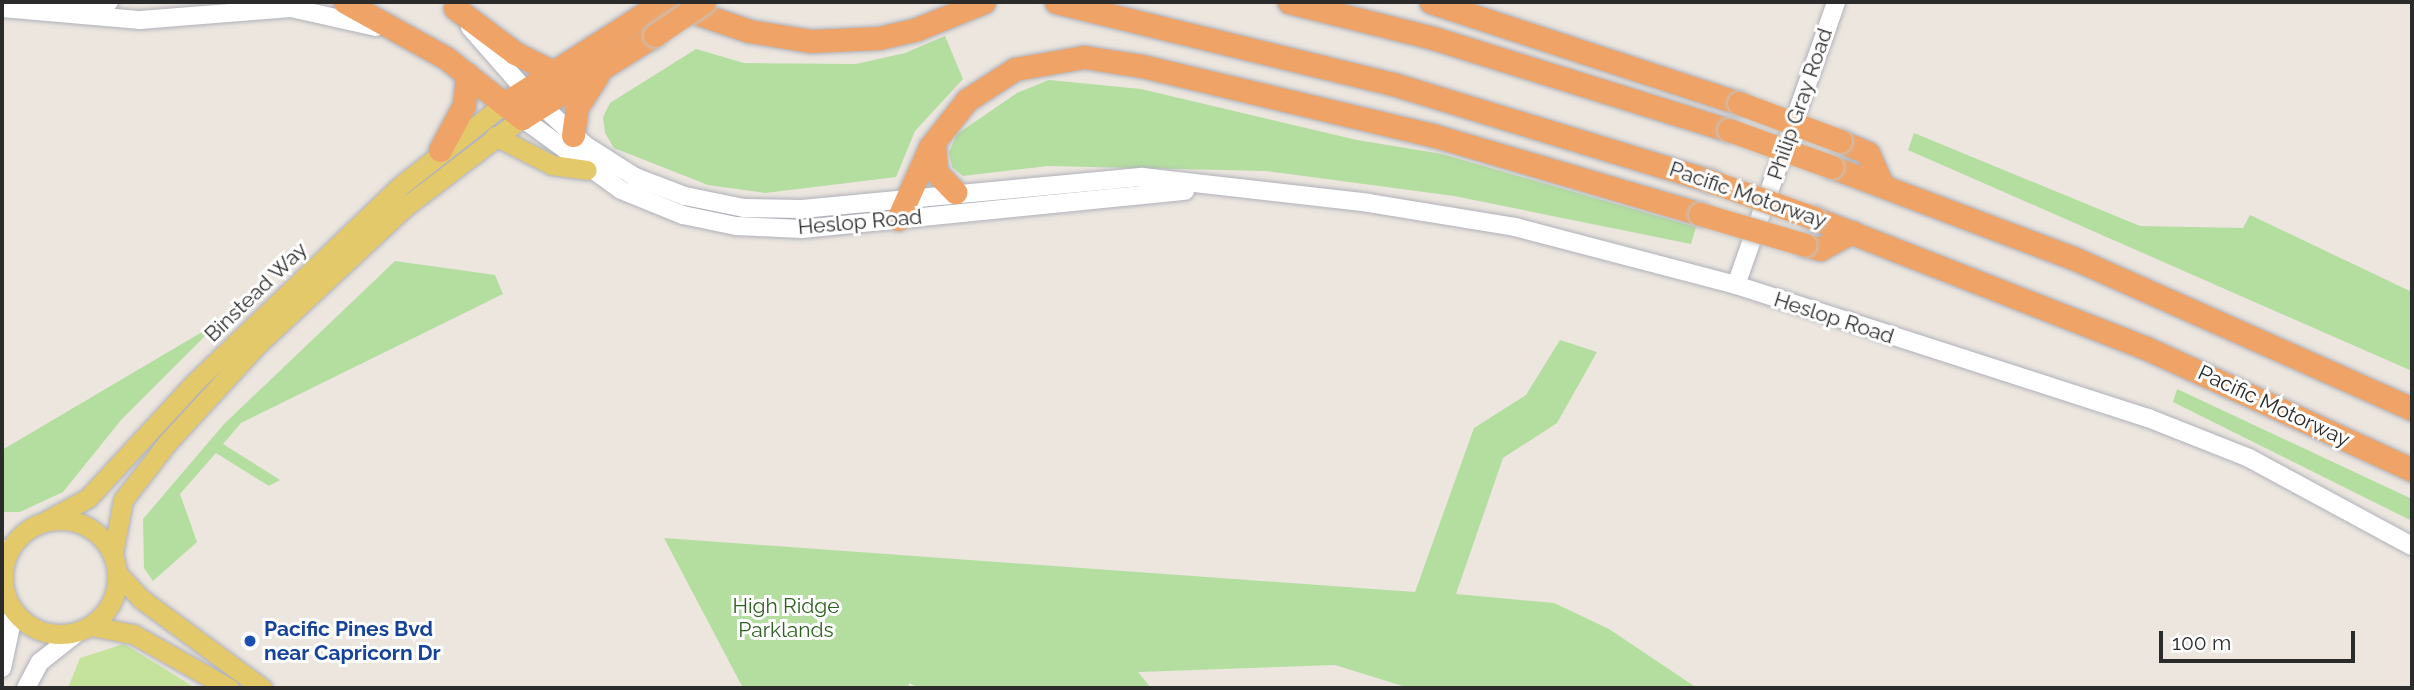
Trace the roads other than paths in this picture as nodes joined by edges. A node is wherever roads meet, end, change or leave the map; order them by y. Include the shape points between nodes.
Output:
1 (109, 2) edge
2 (345, 2) edge
3 (664, 2) edge
4 (704, 2) edge
5 (984, 2) edge
6 (1056, 2) edge
7 (1289, 2) edge
8 (1431, 2) edge
9 (1836, 2) edge
10 (451, 5) edge
11 (2, 8) edge
12 (35, 10) junction
13 (438, 53) junction
14 (603, 67) junction
15 (553, 72) junction
16 (467, 74) junction
17 (533, 97) junction
18 (503, 104) junction
19 (522, 118) junction
20 (573, 135) junction
21 (495, 136) junction
22 (936, 137) junction
23 (440, 150) junction
24 (587, 170) junction
25 (1882, 185) junction
26 (1227, 188) junction
27 (955, 192) junction
28 (908, 197) junction
29 (898, 219) junction
30 (1852, 232) junction
31 (1735, 285) junction
32 (2412, 409) edge
33 (2412, 470) edge
34 (47, 520) junction
35 (2412, 546) edge
36 (5, 550) edge
37 (113, 553) junction
38 (118, 574) junction
39 (14, 612) junction
40 (85, 629) junction
41 (2, 668) edge
42 (26, 688) edge
43 (229, 688) edge
44 (262, 688) edge

1 - 12 street
2 - 13 highway
3 - 5 highway via 749,31 811,40 879,37 948,18
3 - 15 highway
4 - 14 highway, bridge
6 - 30 highway, Pacific Motorway, bridge via 1393,85 1710,181
7 - 25 highway, bridge via 1433,38 1729,130
8 - 25 highway, bridge via 1840,141 1868,153
9 - 31 street, Philip Gray Road
10 - 15 highway via 515,53
10 - 17 street, Heslop Road
11 - 12 street
12 - 13 street via 140,20 303,9 372,25
13 - 16 highway
14 - 17 highway
14 - 20 highway via 577,107
15 - 17 highway
16 - 18 highway
16 - 23 highway via 464,105
17 - 18 highway
17 - 19 highway
17 - 20 street, Heslop Road
18 - 19 highway
18 - 23 main road, Binstead Way
19 - 21 main road, Binstead Way
19 - 24 street, Heslop Road
20 - 28 street, Heslop Road via 635,177 715,204 782,209
21 - 24 main road via 552,165
21 - 37 main road, Binstead Way via 405,206 258,344 167,443 123,500
22 - 27 highway via 934,166
22 - 28 highway
22 - 30 highway, bridge via 967,100 1015,69 1065,57 1107,59 1432,135 1820,249
23 - 34 main road, Binstead Way via 194,383 88,498
24 - 29 street, Heslop Road via 647,202 708,222 781,229
25 - 32 highway via 2073,258
26 - 27 street, Heslop Road via 1142,177
26 - 29 street, Heslop Road via 1059,199
26 - 31 street, Heslop Road via 1369,203 1515,227
27 - 28 street, Heslop Road
28 - 29 highway
30 - 33 highway, Pacific Motorway via 2146,348
31 - 35 street, Heslop Road via 2148,418 2249,458
34 - 36 main road via 24,532
34 - 37 main road via 86,525
36 - 39 main road via 2,583
37 - 38 main road
38 - 40 main road via 111,603
38 - 44 main road via 140,598
39 - 40 main road via 43,632
39 - 41 street
40 - 42 street via 40,662
40 - 43 main road via 132,634

